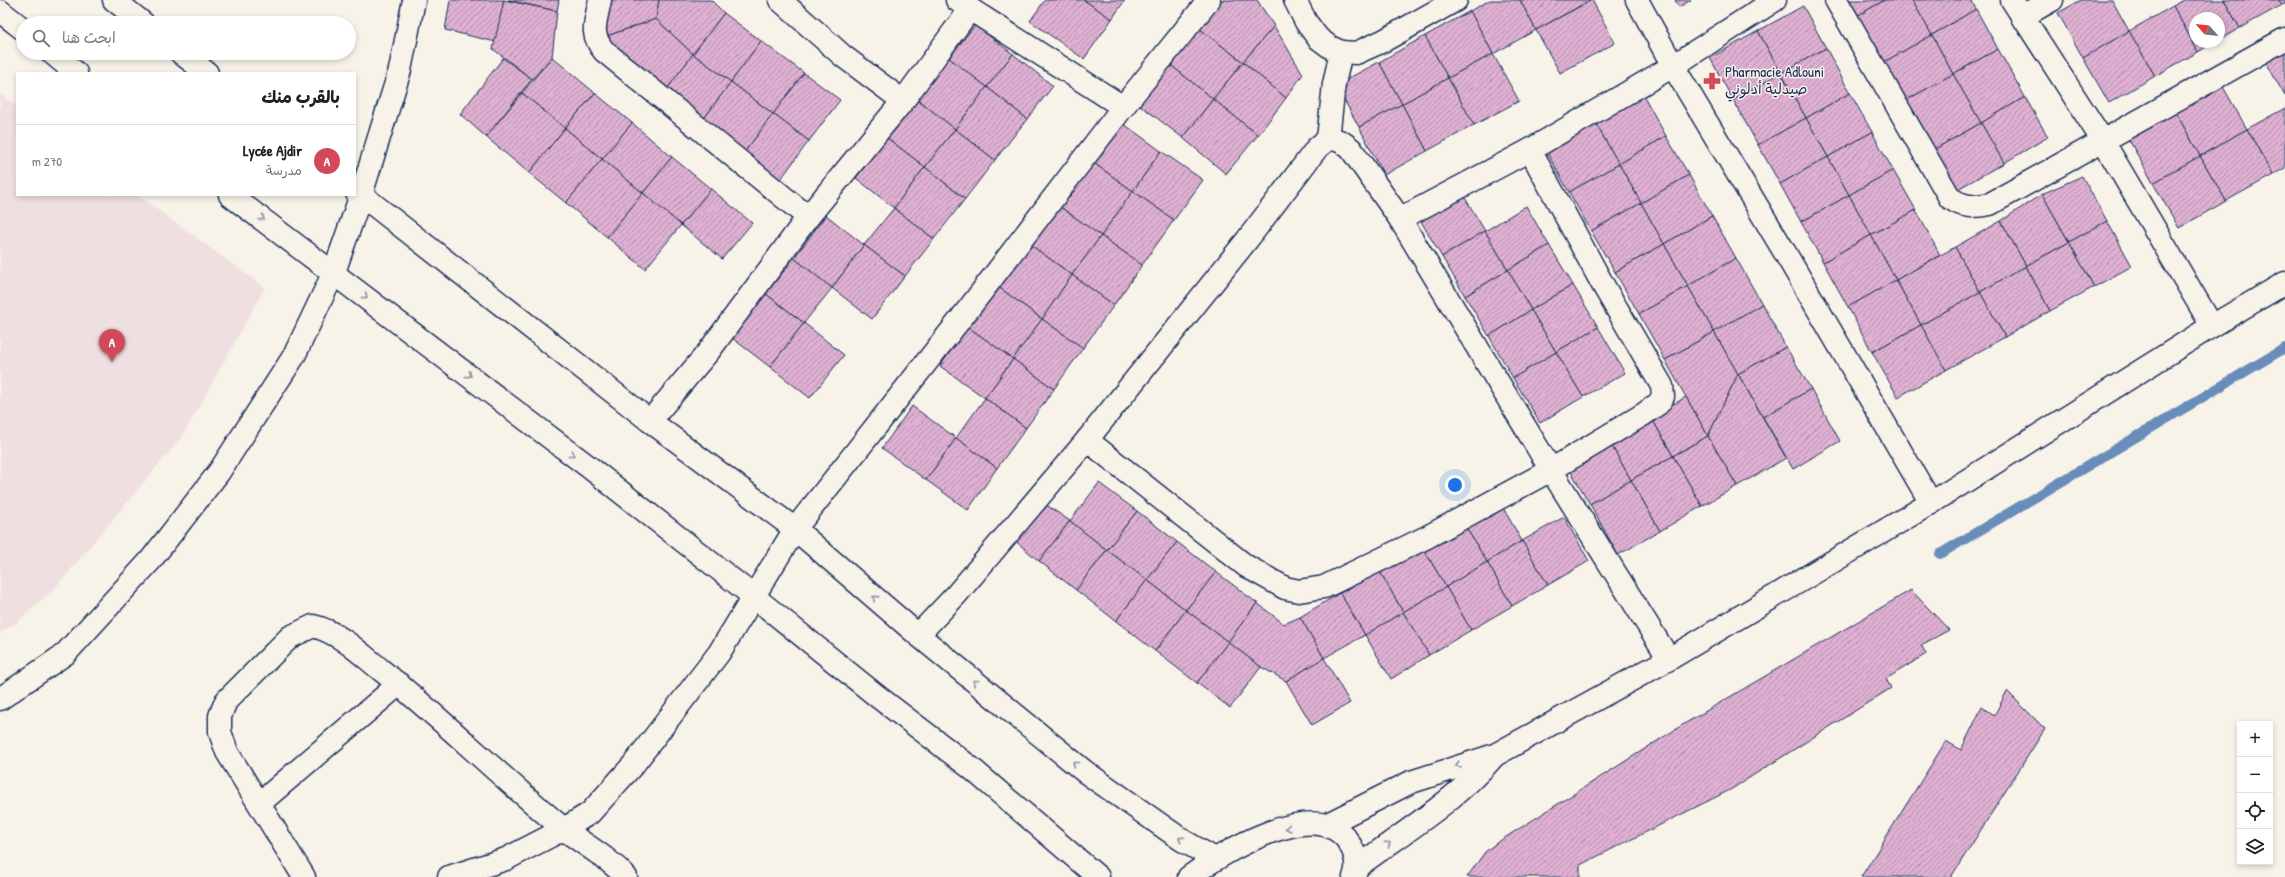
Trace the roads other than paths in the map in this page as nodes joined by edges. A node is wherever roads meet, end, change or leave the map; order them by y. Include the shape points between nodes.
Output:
1 (114, 0) edge
2 (414, 0) edge
3 (600, 0) edge
4 (780, 0) edge
5 (1209, 0) edge
6 (1295, 0) edge
7 (1456, 0) edge
8 (1637, 0) edge
9 (1774, 0) edge
10 (1836, 0) edge
11 (2052, 0) edge
12 (963, 4) edge
13 (2017, 8) edge
14 (0, 11) edge
15 (134, 16) edge
16 (16, 24) edge
17 (2285, 39) edge
18 (1341, 52) junction
19 (60, 60) edge
20 (190, 60) edge
21 (1673, 66) junction
22 (75, 72) edge
23 (206, 72) edge
24 (903, 100) junction
25 (1123, 107) junction
26 (1328, 139) junction
27 (2103, 141) junction
28 (1530, 150) junction
29 (358, 192) edge
30 (231, 196) edge
31 (808, 217) junction
32 (1400, 219) junction
33 (334, 272) junction
34 (2285, 283) edge
35 (2212, 326) junction
36 (650, 421) junction
37 (1087, 440) junction
38 (1551, 470) junction
39 (1931, 503) junction
40 (795, 529) junction
41 (753, 596) junction
42 (918, 635) junction
43 (1669, 659) junction
44 (399, 684) junction
45 (0, 700) edge
46 (1495, 755) junction
47 (260, 803) junction
48 (1326, 826) junction
49 (564, 829) junction
50 (1215, 859) junction
51 (1356, 874) edge
52 (304, 877) edge
53 (448, 877) edge
54 (626, 877) edge
55 (1098, 877) edge
56 (1189, 877) edge

1 - 15 street
2 - 29 street via 400,70
3 - 31 street via 594,32 596,41 604,51
4 - 24 street via 843,56
5 - 25 street
6 - 18 street via 1318,38
7 - 18 street via 1383,41 1356,53
8 - 21 street
9 - 21 street
10 - 27 street via 1948,193 1960,205 1974,207 1990,204
11 - 13 street
12 - 24 street
12 - 25 street
13 - 27 street
14 - 16 street
17 - 27 street
18 - 26 street via 1334,84
19 - 22 street
20 - 23 street
21 - 28 street
21 - 39 street
24 - 31 street
25 - 40 street
26 - 32 street via 1343,142 1351,149
26 - 37 street via 1305,163 1247,240
27 - 35 street
28 - 32 street
28 - 38 street via 1603,285 1662,386 1663,397 1644,414
29 - 33 street
29 - 36 street
30 -> 33 street
31 - 36 street via 709,351
32 - 38 street
33 -> 41 street
33 - 45 street via 294,356 219,472 150,561 65,654
34 - 35 street
35 - 39 street
36 - 40 street
37 - 38 street via 1246,566 1285,588 1299,591 1324,587 1427,537
37 - 42 street via 956,595
38 - 43 street
39 - 43 street
40 - 41 street
42 -> 40 street
41 - 49 street via 719,653 655,738 590,813
41 - 55 street via 971,768
50 -> 42 street via 1182,840 1084,771
43 - 46 street
44 - 47 street
44 - 47 street via 345,642 321,628 313,626 290,637 226,701 220,716 220,732 227,752
44 - 49 street
46 -> 48 street via 1411,782
51 -> 46 street via 1456,794 1479,774
47 - 52 street
48 -> 50 street via 1309,824 1261,835
48 - 51 street via 1336,829 1353,849
49 - 53 street via 506,859
49 - 54 street
50 - 56 street

